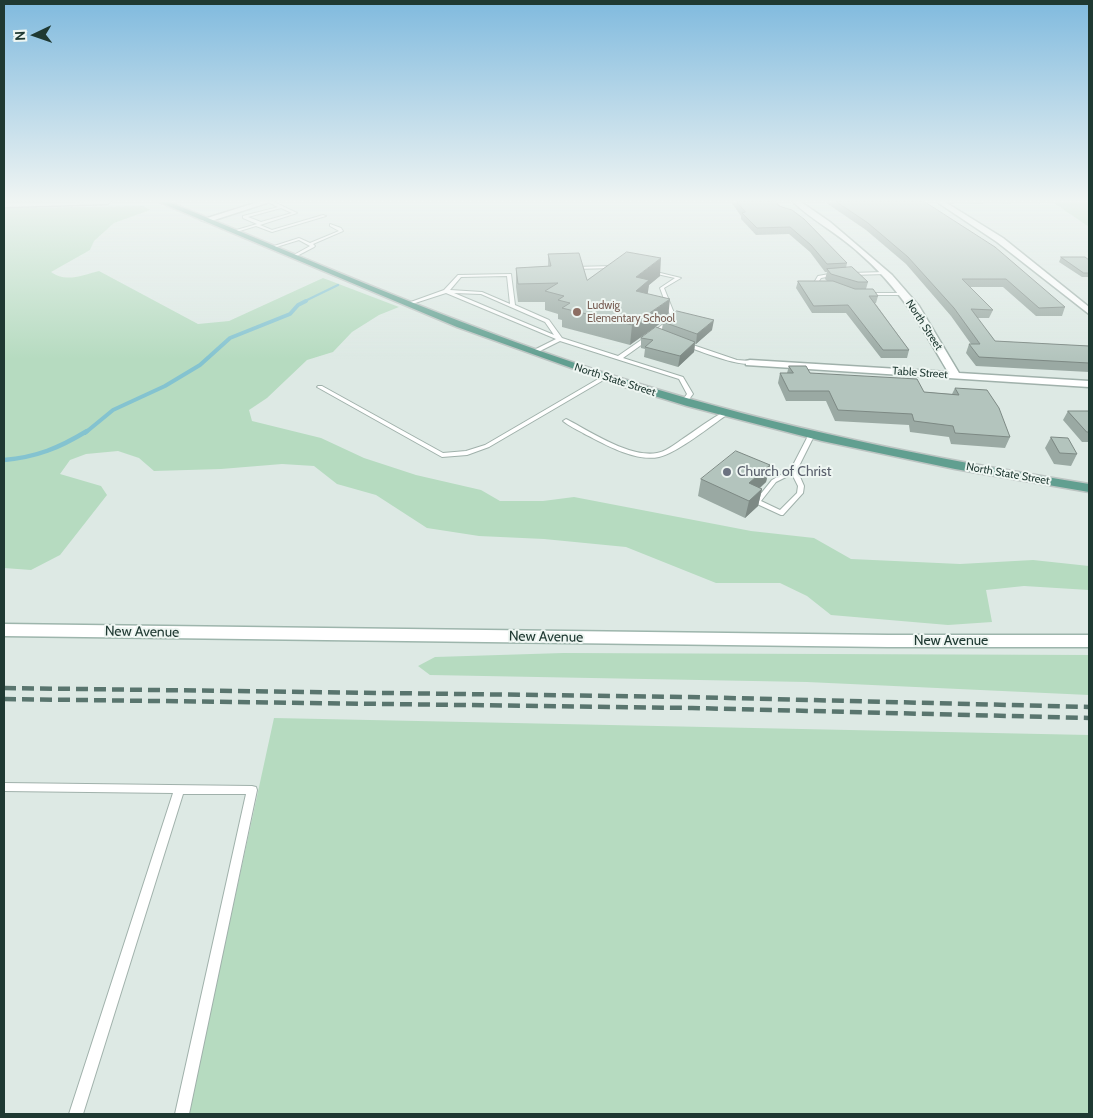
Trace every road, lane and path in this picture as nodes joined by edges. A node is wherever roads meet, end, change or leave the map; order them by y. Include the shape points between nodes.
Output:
1 (290, 254) edge
2 (297, 254) edge
3 (863, 254) edge
4 (1019, 254) edge
5 (294, 256) junction
6 (625, 267) edge
7 (569, 268) edge
8 (643, 269) edge
9 (517, 273) edge
10 (838, 273) edge
11 (845, 274) edge
12 (884, 274) junction
13 (509, 275) junction
14 (510, 284) junction
15 (518, 284) edge
16 (826, 286) edge
17 (446, 291) junction
18 (859, 294) edge
19 (903, 294) junction
20 (410, 303) junction
21 (512, 305) junction
22 (1089, 310) edge
23 (654, 333) junction
24 (663, 336) edge
25 (560, 338) junction
26 (681, 342) edge
27 (534, 352) junction
28 (619, 358) junction
29 (750, 364) joint
30 (956, 376) junction
31 (605, 377) junction
32 (1089, 384) edge
33 (320, 387) dead end
34 (685, 401) junction
35 (726, 412) junction
36 (566, 421) dead end
37 (812, 434) junction
38 (794, 470) junction
39 (1089, 488) edge
40 (4, 630) edge
41 (1089, 641) edge
42 (4, 787) edge
43 (178, 790) junction
44 (76, 1114) edge
45 (182, 1114) edge

1 - 5 main road, North State Street
2 - 5 lane
3 - 12 street, North Street
4 - 22 street
5 - 20 main road, North State Street
6 - 7 lane
8 - 23 lane via 679,278 662,288 674,318
9 - 13 lane
10 - 16 lane via 820,277 817,281 819,286
11 - 12 lane
12 - 19 street, North Street
13 - 14 lane
13 - 17 lane via 460,276
14 - 15 lane
14 - 21 lane
17 - 20 lane
17 - 21 lane via 482,293
17 - 25 lane
18 - 19 lane
19 - 30 street, North Street via 914,306
20 - 27 main road, North State Street
21 - 25 lane via 547,321
23 - 24 lane
23 - 28 lane
25 - 27 lane
25 - 28 lane
26 - 29 lane
27 - 31 main road, North State Street
28 - 34 lane via 681,378 690,394
29 - 30 street, Table Street
30 - 32 street, Table Street
31 - 33 lane via 487,446 454,455 442,455
31 - 34 main road, North State Street
34 - 35 main road, North State Street
35 - 36 lane via 660,455 643,456
35 - 37 main road, North State Street
37 - 38 lane
37 - 39 main road, North State Street via 963,466
38 - 38 lane via 800,493 781,513 757,502 774,481
40 - 41 street, New Avenue
42 - 43 lane
43 - 44 lane
43 - 45 lane via 252,790

